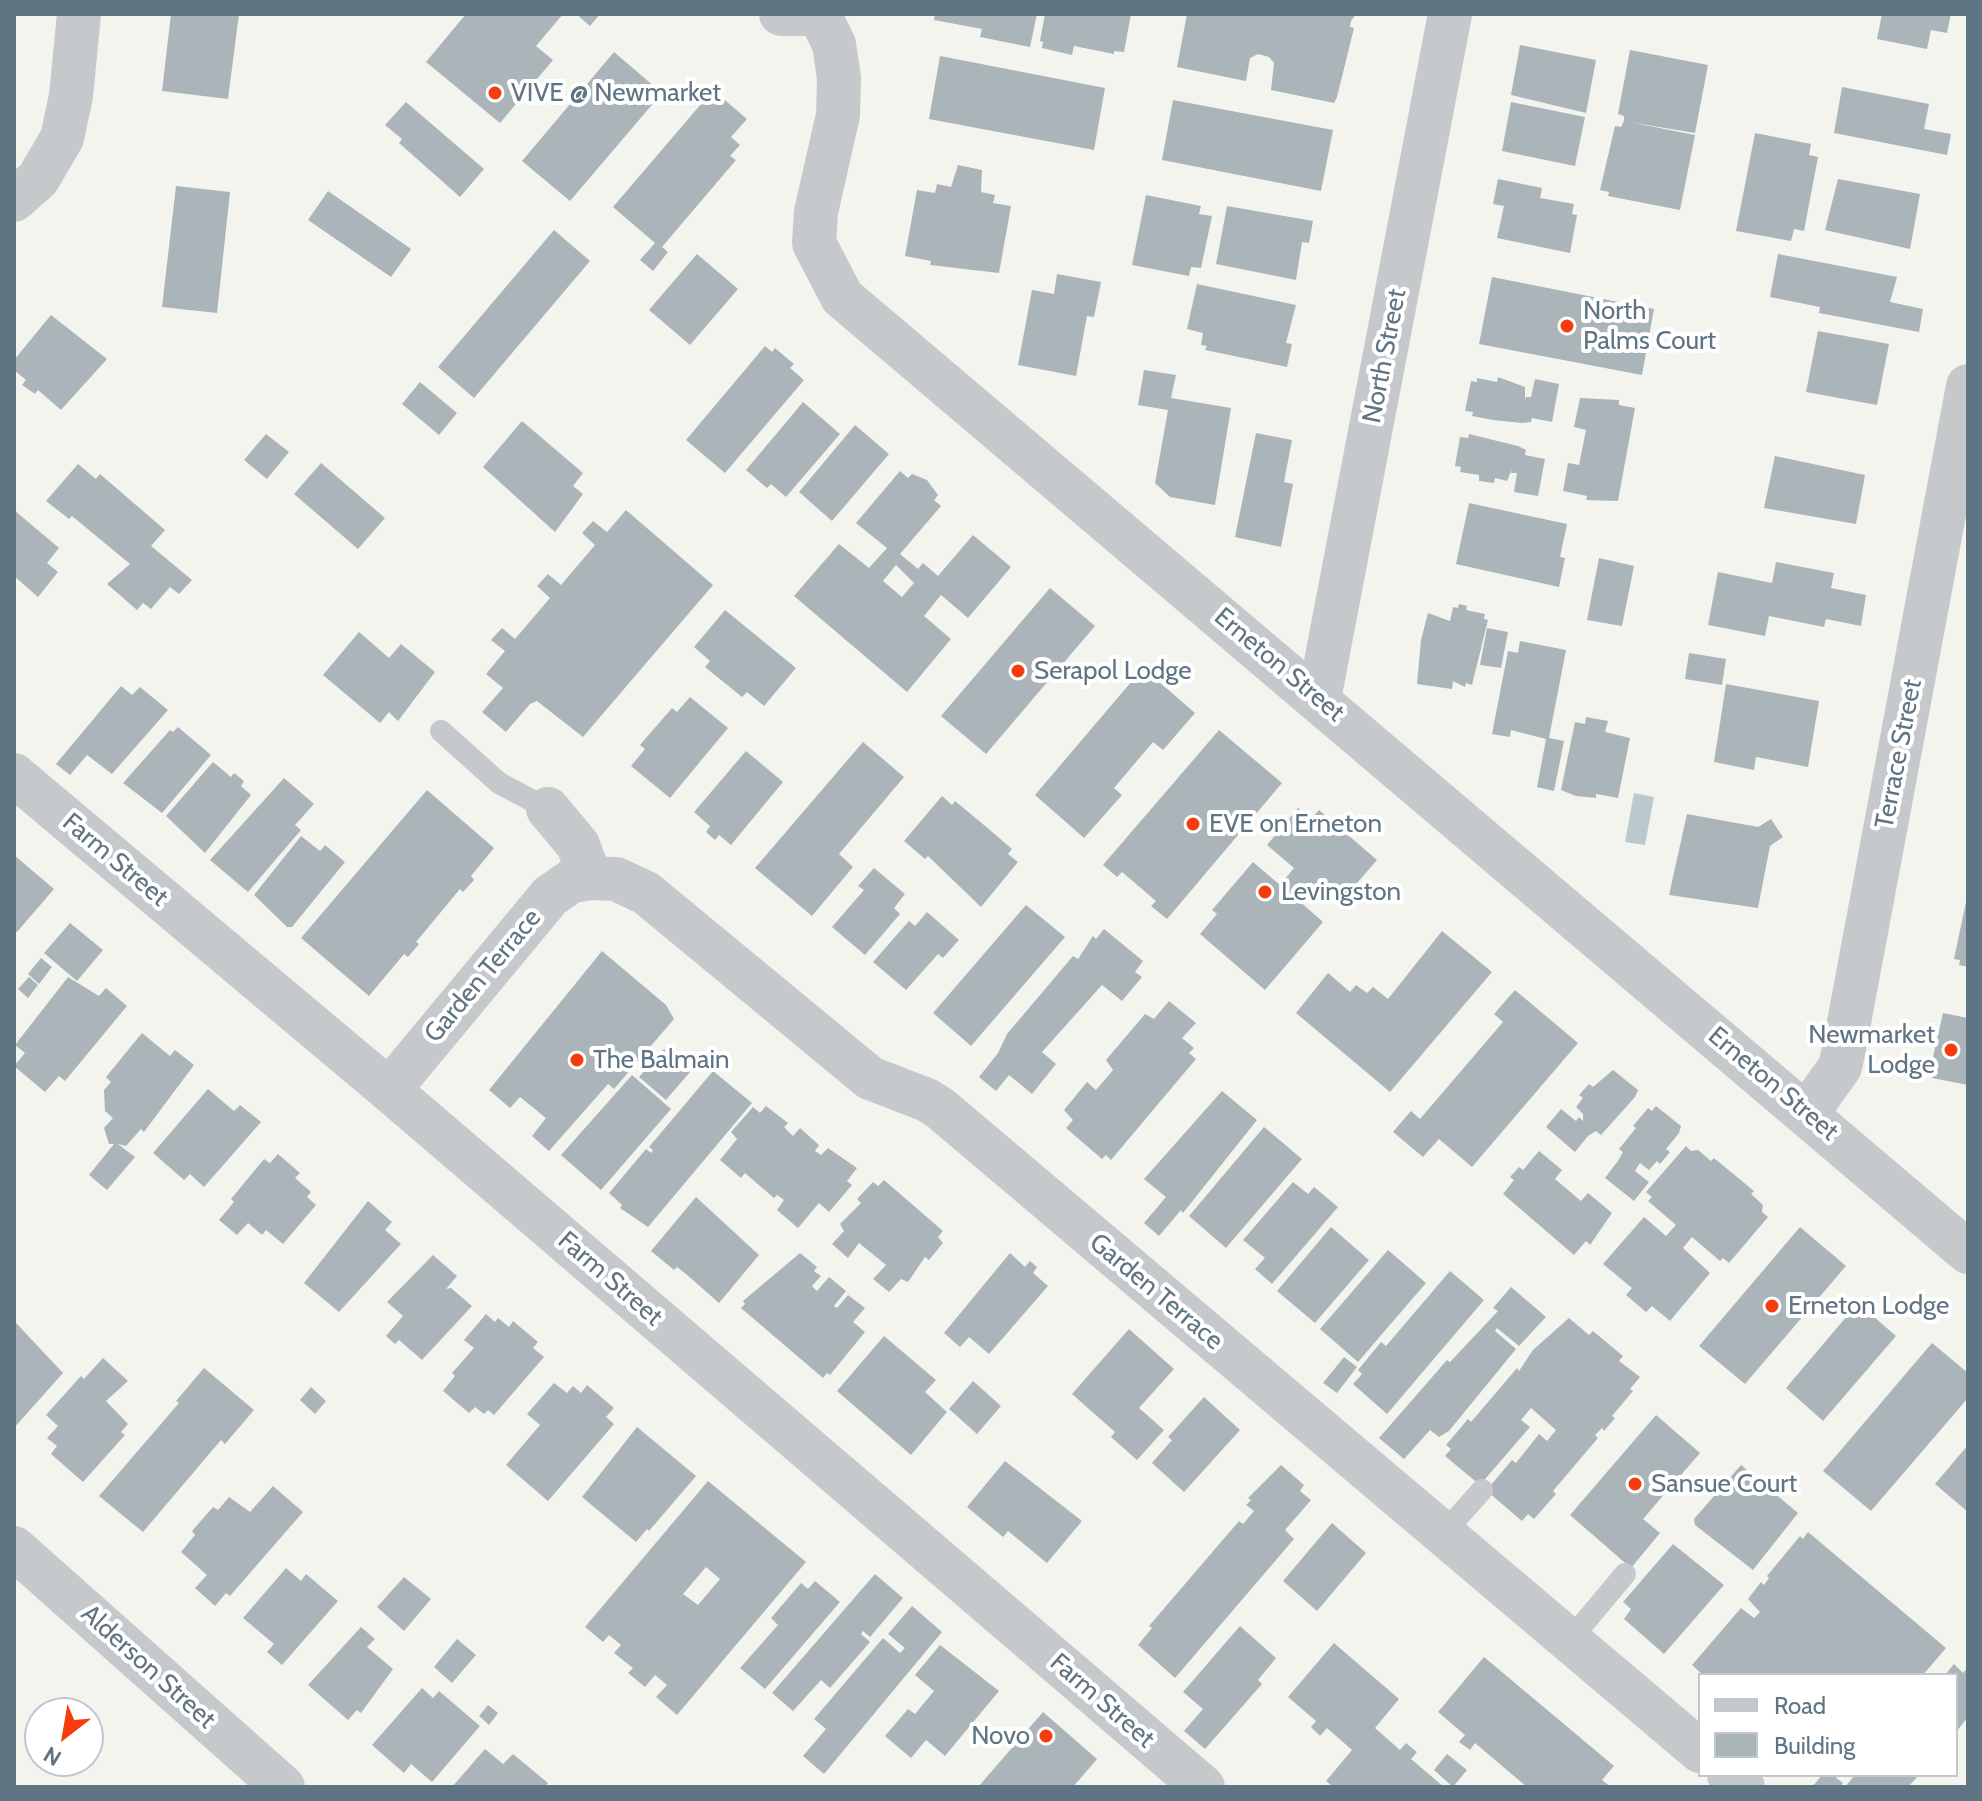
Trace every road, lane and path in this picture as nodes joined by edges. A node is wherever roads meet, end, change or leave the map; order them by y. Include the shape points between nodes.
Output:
1 (79, 14) edge
2 (781, 14) edge
3 (819, 14) edge
4 (1450, 14) edge
5 (14, 200) edge
6 (1968, 386) edge
7 (1319, 699) junction
8 (441, 731) dead end
9 (14, 775) edge
10 (548, 809) joint
11 (590, 878) junction
12 (389, 1090) junction
13 (1807, 1113) junction
14 (1968, 1252) edge
15 (1482, 1490) dead end
16 (1442, 1535) junction
17 (14, 1548) edge
18 (1625, 1574) dead end
19 (1569, 1641) junction
20 (1698, 1749) edge
21 (283, 1787) edge
22 (1203, 1787) edge

1 - 5 street via 62,138 38,179
2 - 3 street, Erneton Street
3 - 7 street, Erneton Street via 834,44 839,78 838,115 814,243 842,297
4 - 7 street, North Street
6 - 13 street, Terrace Street via 1844,1049 1840,1067
7 - 13 street, Erneton Street
8 - 10 lane via 499,783
9 - 12 street, Farm Street
10 - 11 street via 578,845
11 - 12 street, Garden Terrace via 570,882 550,896
11 - 16 street, Garden Terrace via 616,879 646,893 870,1078 941,1109
12 - 22 street, Farm Street
13 - 14 street, Erneton Street
15 - 16 lane
16 - 19 street, Garden Terrace
17 - 21 street, Alderson Street
18 - 19 lane
19 - 20 street, Garden Terrace

